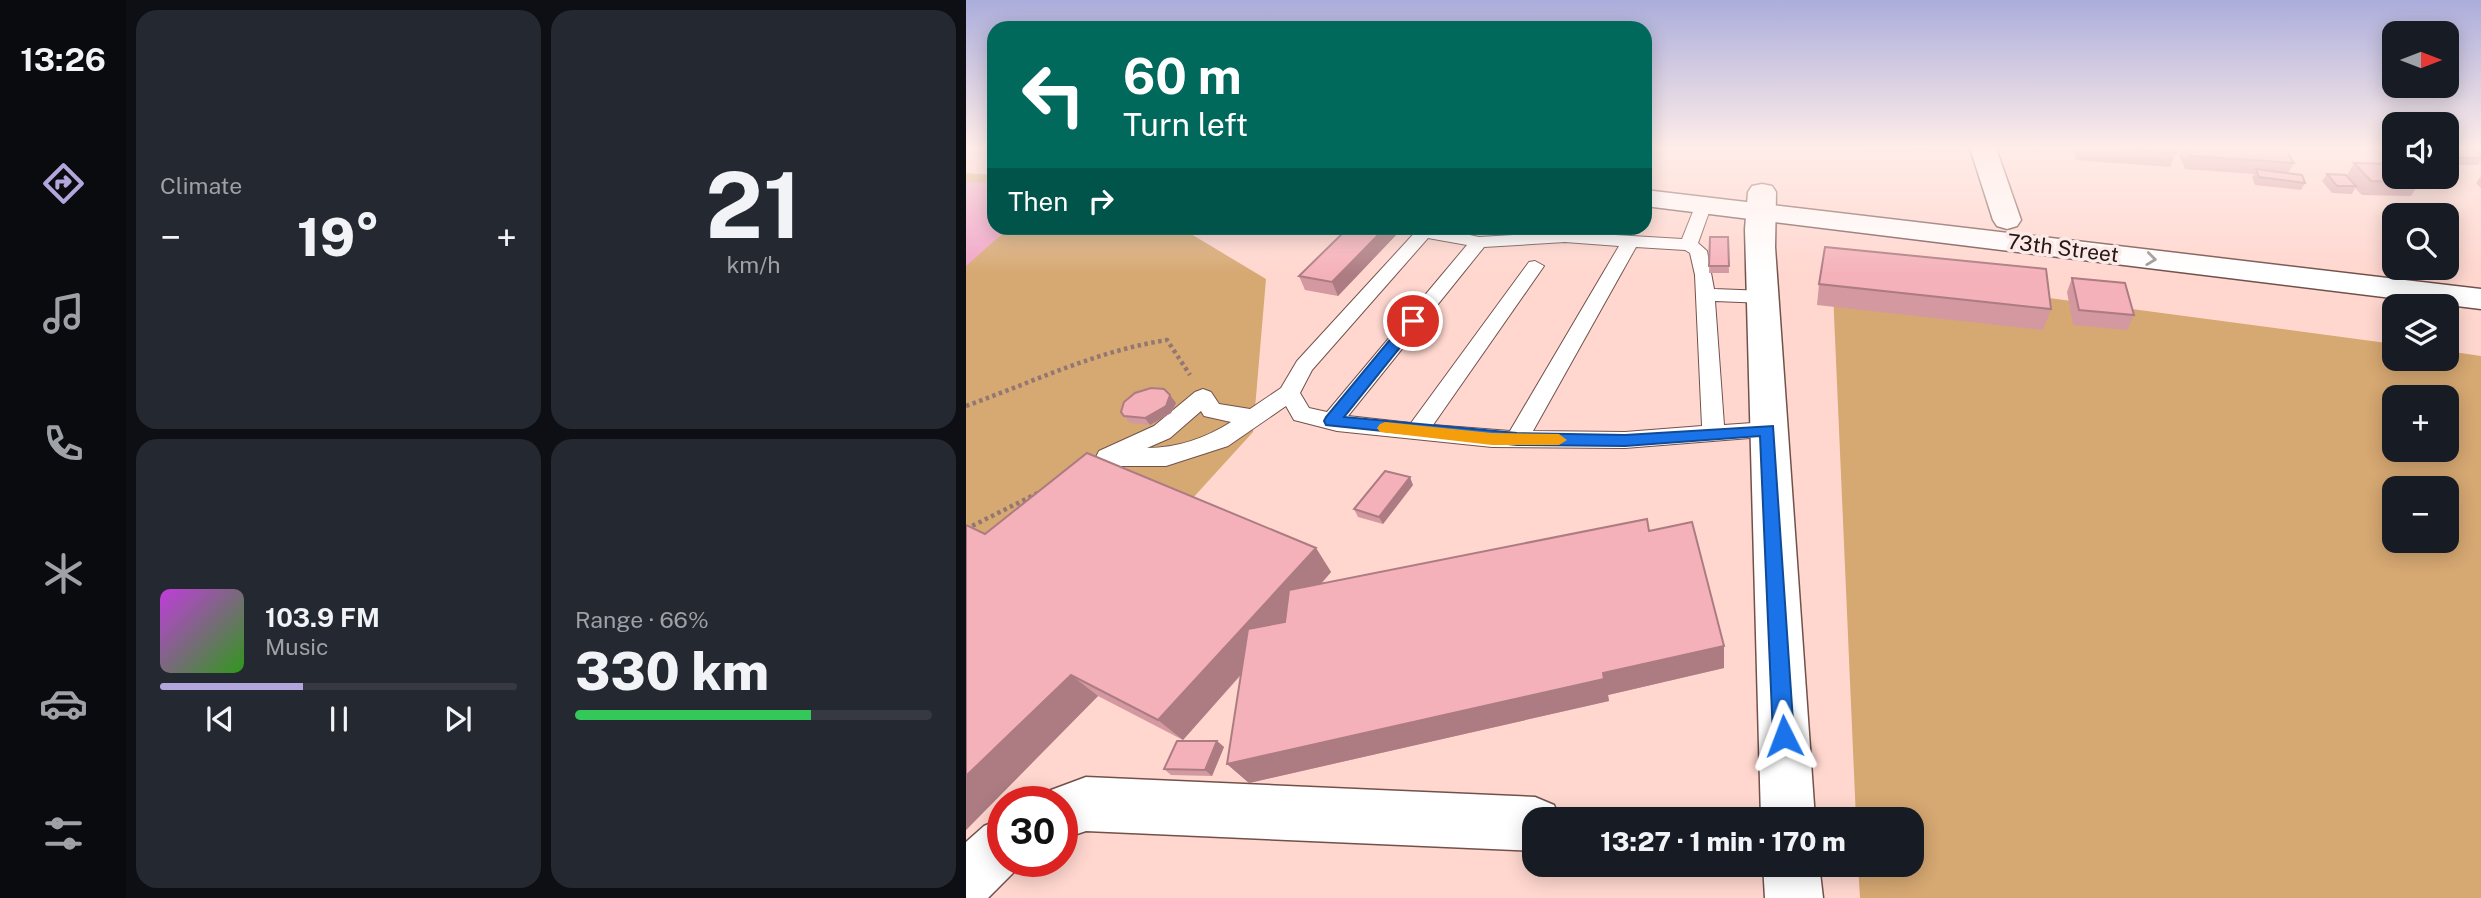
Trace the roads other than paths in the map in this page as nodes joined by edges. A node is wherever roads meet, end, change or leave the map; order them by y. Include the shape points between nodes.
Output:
1 (1705, 190) edge
2 (1997, 190) edge
3 (1652, 199) edge
4 (1761, 201) junction
5 (1704, 204) junction
6 (2007, 220) junction
7 (1422, 235) edge
8 (1449, 235) edge
9 (1631, 241) junction
10 (1479, 242) junction
11 (1689, 245) junction
12 (2382, 263) edge
13 (1535, 266) dead end
14 (2459, 271) edge
15 (2481, 273) edge
16 (1705, 295) junction
17 (1765, 297) junction
18 (2481, 299) edge
19 (1289, 393) junction
20 (1253, 417) junction
21 (1332, 421) junction
22 (1767, 430) junction
23 (1418, 431) junction
24 (1714, 434) junction
25 (1517, 439) junction
26 (1078, 807) edge
27 (1787, 807) edge
28 (1522, 823) edge
29 (987, 860) edge
30 (1792, 877) edge
31 (966, 880) edge
32 (1794, 898) edge

1 - 4 main road, 73th Street
2 - 6 main road
3 - 5 main road, 73th Street
4 - 5 main road, 73th Street
4 - 6 main road, 73th Street
4 - 17 main road
4 -> 18 main road, 73th Street
5 - 11 lane
6 - 12 main road, 73th Street
7 - 19 lane via 1304,366
8 - 10 lane
9 - 10 lane via 1565,237
9 - 11 lane
9 - 25 lane
10 - 21 lane
11 - 16 lane via 1698,251
13 - 23 lane
14 - 15 main road
16 - 17 lane
16 - 24 lane
17 - 22 main road
19 - 20 lane
19 - 21 lane via 1302,414
20 - 20 lane via 1220,440 1166,457 1107,457 1162,432 1203,397 1212,411
21 - 23 lane
22 - 24 lane
22 - 27 main road
23 - 25 lane
24 - 25 lane via 1625,440
26 - 28 main road
29 - 31 main road
30 - 32 main road

